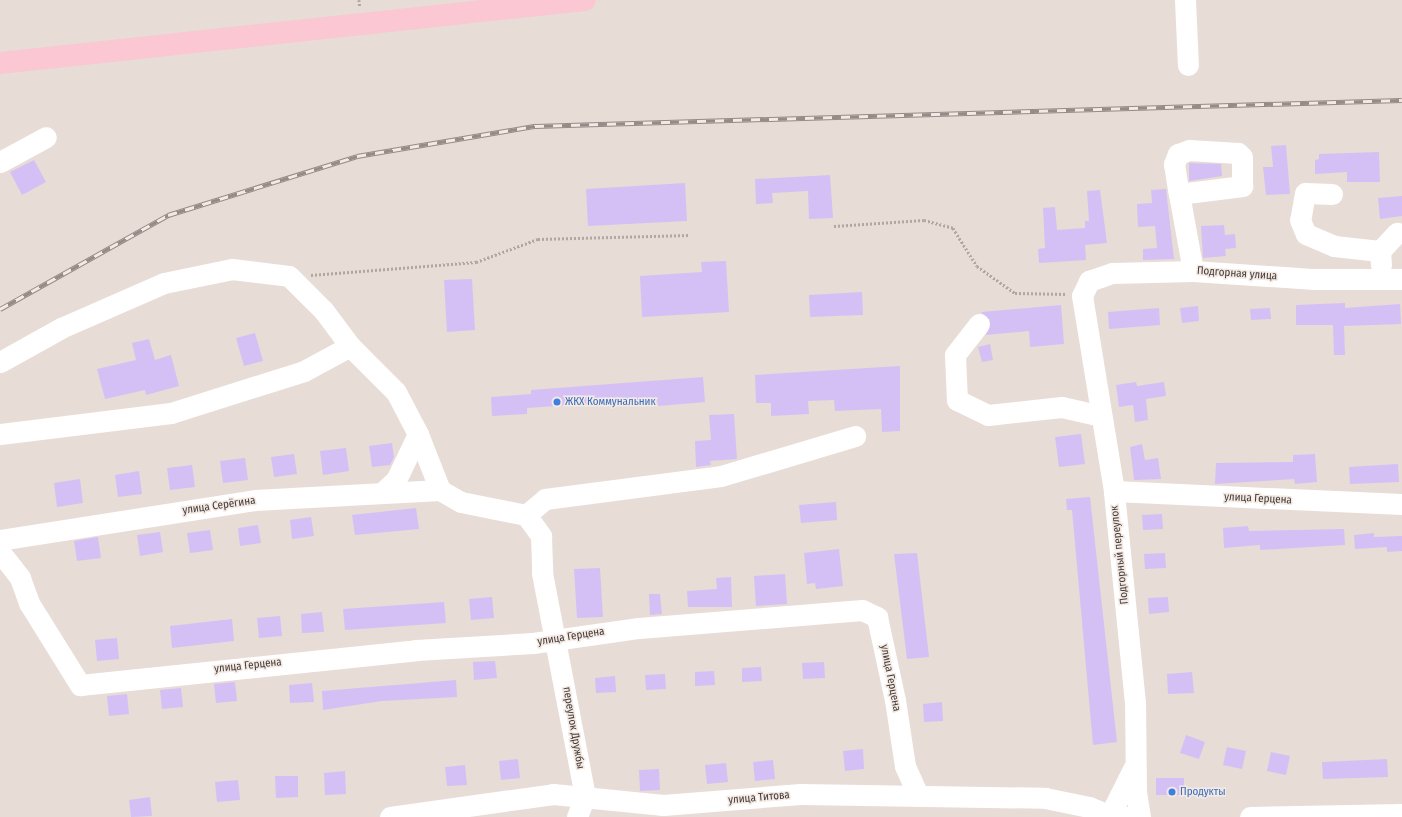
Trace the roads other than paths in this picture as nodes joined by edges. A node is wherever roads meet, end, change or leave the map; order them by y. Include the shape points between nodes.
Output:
1 (585, 0) edge
2 (1186, 0) edge
3 (0, 63) edge
4 (1188, 64) dead end
5 (46, 137) dead end
6 (0, 162) edge
7 (1179, 194) dead end
8 (1332, 194) dead end
9 (1397, 233) dead end
10 (1380, 251) junction
11 (1193, 271) junction
12 (1392, 279) edge
13 (1082, 296) joint
14 (979, 324) dead end
15 (350, 346) junction
16 (0, 362) edge
17 (1100, 416) junction
18 (0, 434) edge
19 (418, 434) junction
20 (855, 436) dead end
21 (440, 490) junction
22 (1114, 491) junction
23 (384, 492) junction
24 (1402, 504) edge
25 (526, 516) junction
26 (0, 540) edge
27 (0, 552) edge
28 (557, 638) junction
29 (1138, 757) junction
30 (918, 795) junction
31 (585, 796) junction
32 (1402, 814) edge
33 (390, 817) edge
34 (577, 817) edge
35 (1115, 817) edge
36 (1140, 817) edge
37 (1250, 817) edge

1 - 3 main road
2 - 4 street
5 - 6 street
7 - 11 street
8 - 10 street via 1305,193 1300,220 1306,234 1334,246
9 - 10 street
10 - 12 street
11 - 12 street, Подгорная улица via 1312,279
11 - 13 street, Подгорная улица via 1112,273 1089,282
13 - 17 street, Подгорный переулок
14 - 17 street via 955,355 957,400 988,415 1062,407
15 - 16 street via 324,311 289,276 232,269 164,283 61,328
15 - 18 street via 304,372 171,413
15 - 19 street via 396,392
17 - 22 street, Подгорный переулок
19 - 21 street
19 - 23 street via 396,480
20 - 25 street via 721,476 545,499
21 - 23 street, улица Серёгина
21 - 25 street via 461,502
22 - 24 street, улица Герцена
22 - 29 street, Подгорный переулок
23 - 26 street, улица Серёгина via 256,500
25 - 28 street via 541,536 542,573
27 - 28 street, улица Герцена via 20,578 29,603 80,685 408,651 534,643
28 - 30 street, улица Герцена via 862,610 877,617 895,700 905,766
28 - 31 street, переулок Дружбы
29 - 35 street
29 - 36 street, Подгорный переулок via 1136,793
30 - 31 street, улица Титова via 801,794 663,805
30 - 35 street, улица Титова via 1045,798 1089,807
31 - 33 street, улица Титова via 554,794
31 - 34 street
32 - 37 street

